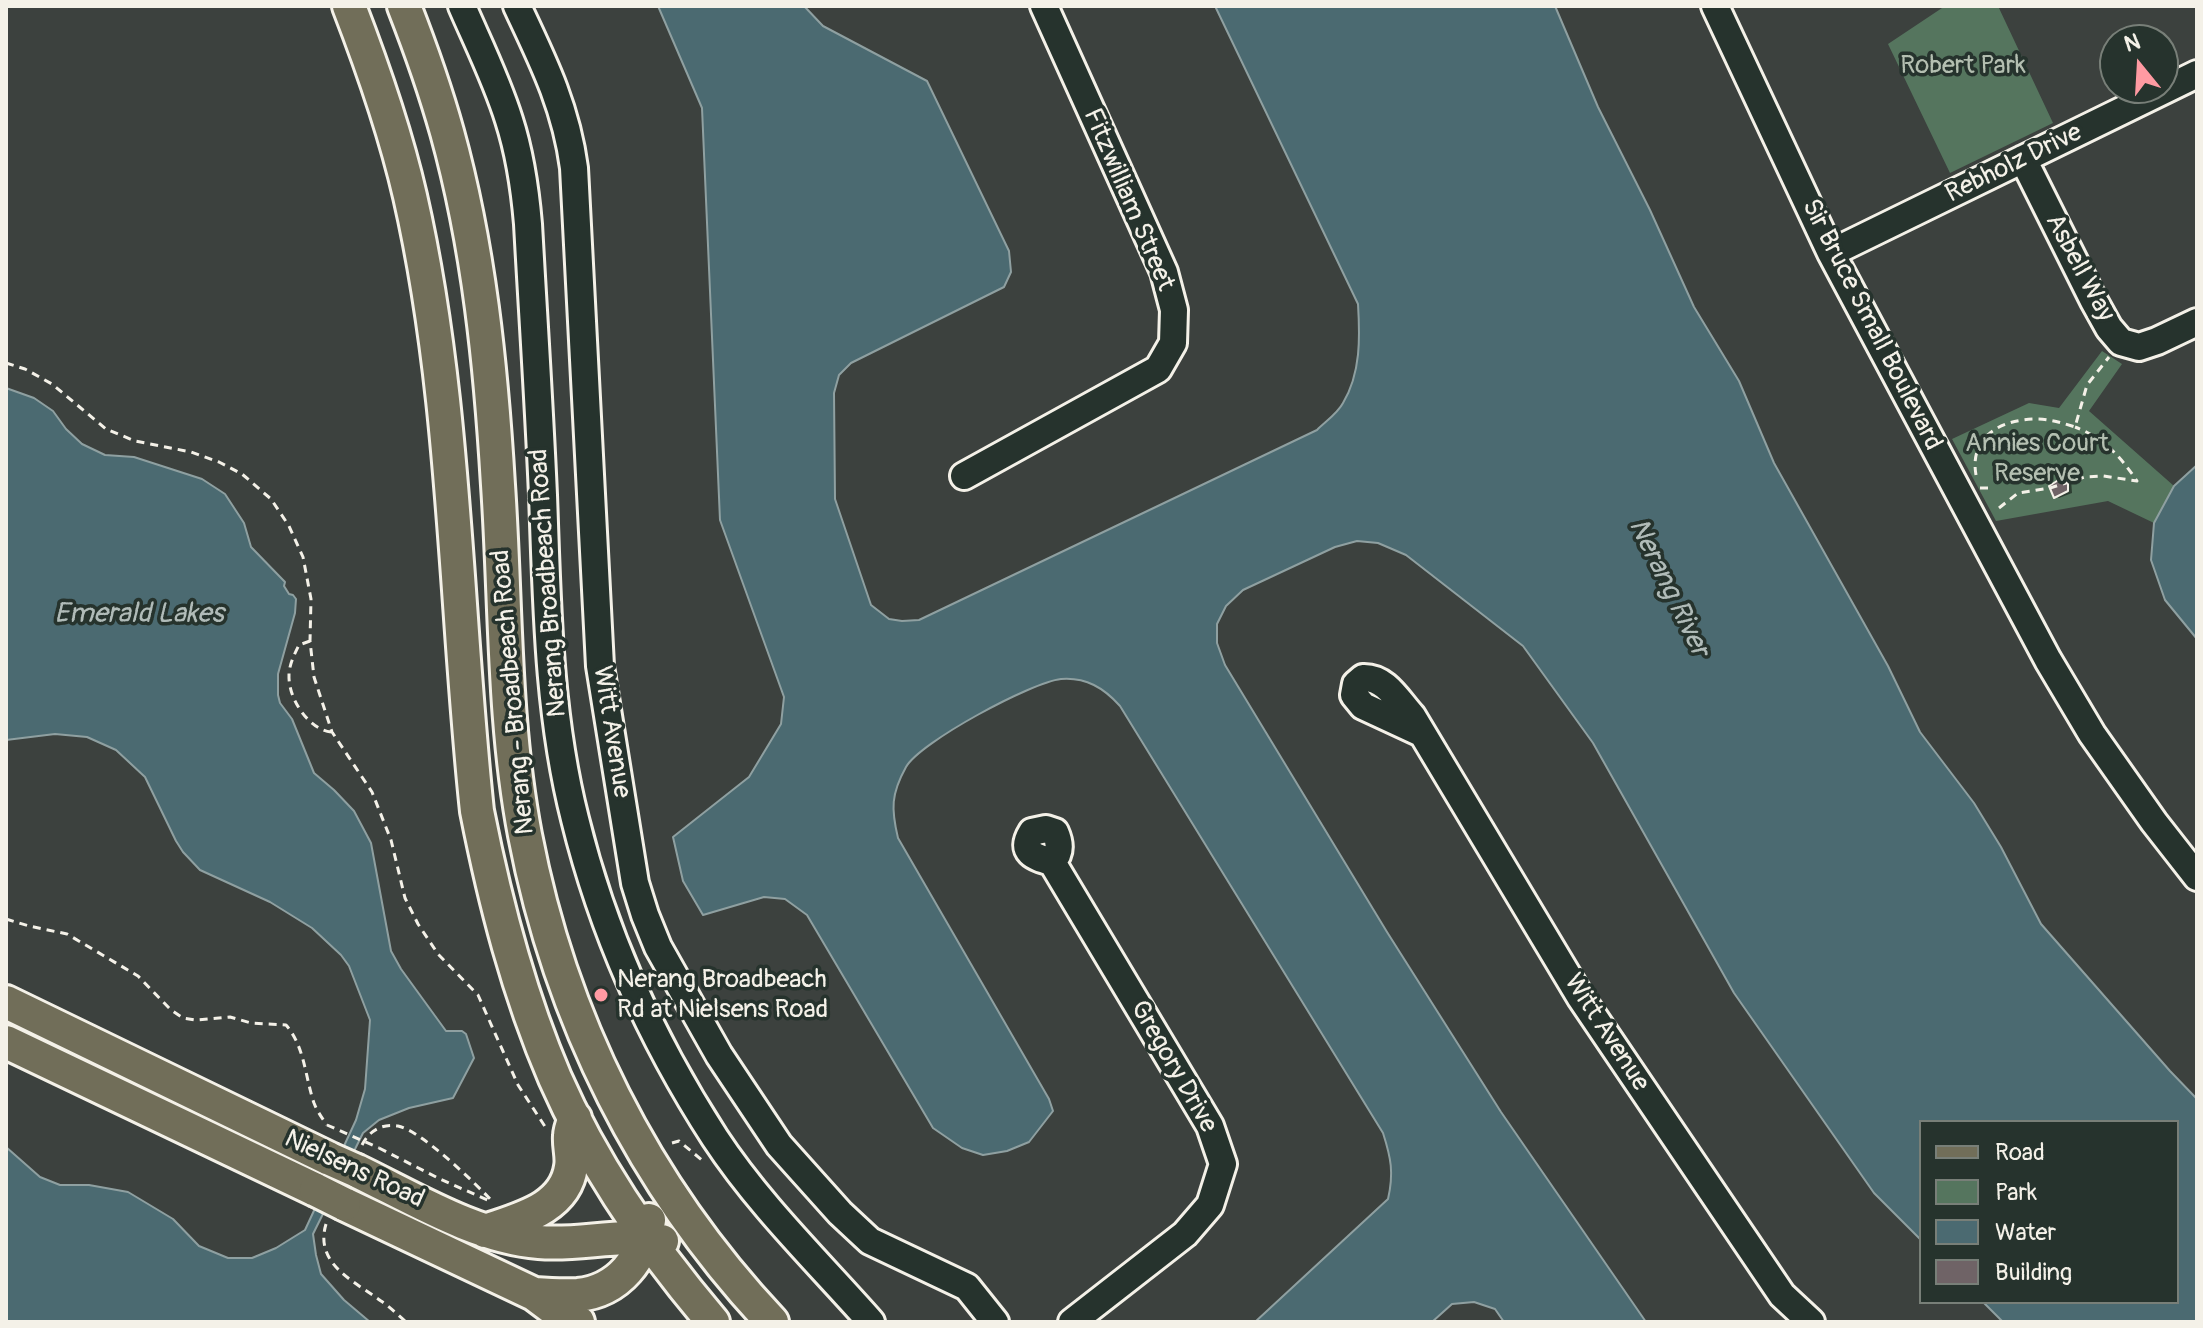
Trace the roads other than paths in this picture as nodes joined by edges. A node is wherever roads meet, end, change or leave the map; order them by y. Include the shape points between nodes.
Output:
1 (349, 6) edge
2 (404, 6) edge
3 (462, 6) edge
4 (517, 6) edge
5 (1044, 6) edge
6 (1715, 6) edge
7 (2197, 74) edge
8 (2023, 159) junction
9 (1831, 253) junction
10 (2197, 322) edge
11 (964, 476) dead end
12 (1419, 732) dead end
13 (1052, 862) dead end
14 (2197, 877) edge
15 (6, 1002) edge
16 (6, 1042) edge
17 (563, 1127) junction
18 (655, 1171) junction
19 (485, 1231) junction
20 (646, 1238) junction
21 (721, 1266) junction
22 (534, 1294) junction
23 (578, 1322) edge
24 (713, 1322) edge
25 (772, 1322) edge
26 (871, 1322) edge
27 (995, 1322) edge
28 (1072, 1322) edge
29 (1811, 1322) edge

1 - 17 main road, Nerang - Broadbeach Road via 397,147 430,306 477,811
2 - 18 main road, Nerang - Broadbeach Road via 447,132 479,285 498,485 511,716 525,835 545,922 575,1011
3 - 26 street, Nerang Broadbeach Road via 510,121 524,184 549,658 574,817 604,919 665,1055 718,1141 781,1222
4 - 27 street, Witt Avenue via 561,104 574,168 600,666 635,883 645,915 719,1055 796,1165 870,1241 967,1287
5 - 11 street, Fitzwilliam Street via 1164,272 1174,310 1173,343 1158,369
6 - 9 street, Sir Bruce Small Boulevard
7 - 8 street, Rebholz Drive
8 - 9 street, Rebholz Drive
8 - 10 street, Asbell Way via 2121,342 2139,347
9 - 14 street, Sir Bruce Small Boulevard via 1970,492 2048,660 2092,734
12 - 29 street, Witt Avenue via 1581,998 1782,1295
13 - 28 street, Gregory Drive via 1210,1126 1223,1164 1210,1205 1185,1234
15 - 19 main road, Nielsens Road via 349,1160
16 - 22 main road, Nielsens Road via 329,1203
17 - 19 main road via 572,1164 554,1200 533,1214
17 - 20 main road, Nerang - Broadbeach Road
18 - 20 main road
18 - 21 main road, Nerang - Broadbeach Road
19 - 20 main road, Nielsens Road via 538,1242
20 - 21 main road, Nielsens Road
20 - 22 main road via 630,1267 608,1285 580,1295
20 - 24 main road, Nerang - Broadbeach Road
21 - 25 main road, Nerang - Broadbeach Road
22 - 23 main road, Nielsens Road

